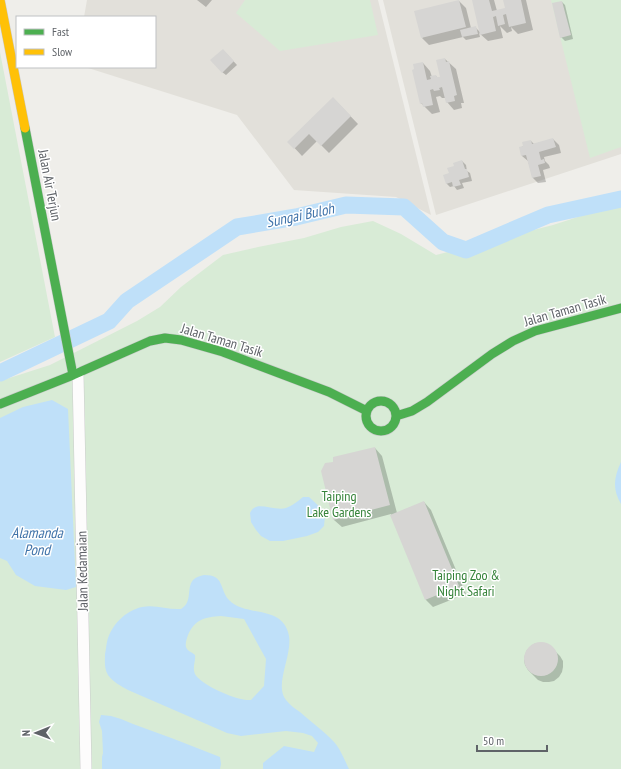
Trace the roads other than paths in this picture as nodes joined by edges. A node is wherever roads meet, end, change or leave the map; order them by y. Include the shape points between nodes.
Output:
1 (0, 0) edge
2 (621, 308) edge
3 (75, 374) junction
4 (0, 404) edge
5 (367, 411) junction
6 (396, 416) junction
7 (86, 769) edge

1 - 3 street, Jalan Air Terjun
2 - 6 street, Jalan Taman Tasik via 535,331 513,341 427,402 412,411
3 - 4 street, Jalan Taman Tasik
3 - 5 street, Jalan Taman Tasik via 150,341 165,338 181,340 279,372 330,392
3 - 7 street, Jalan Kedamaian
5 - 6 street via 372,404 381,401 390,404
5 - 6 street via 367,421 377,430 390,428

